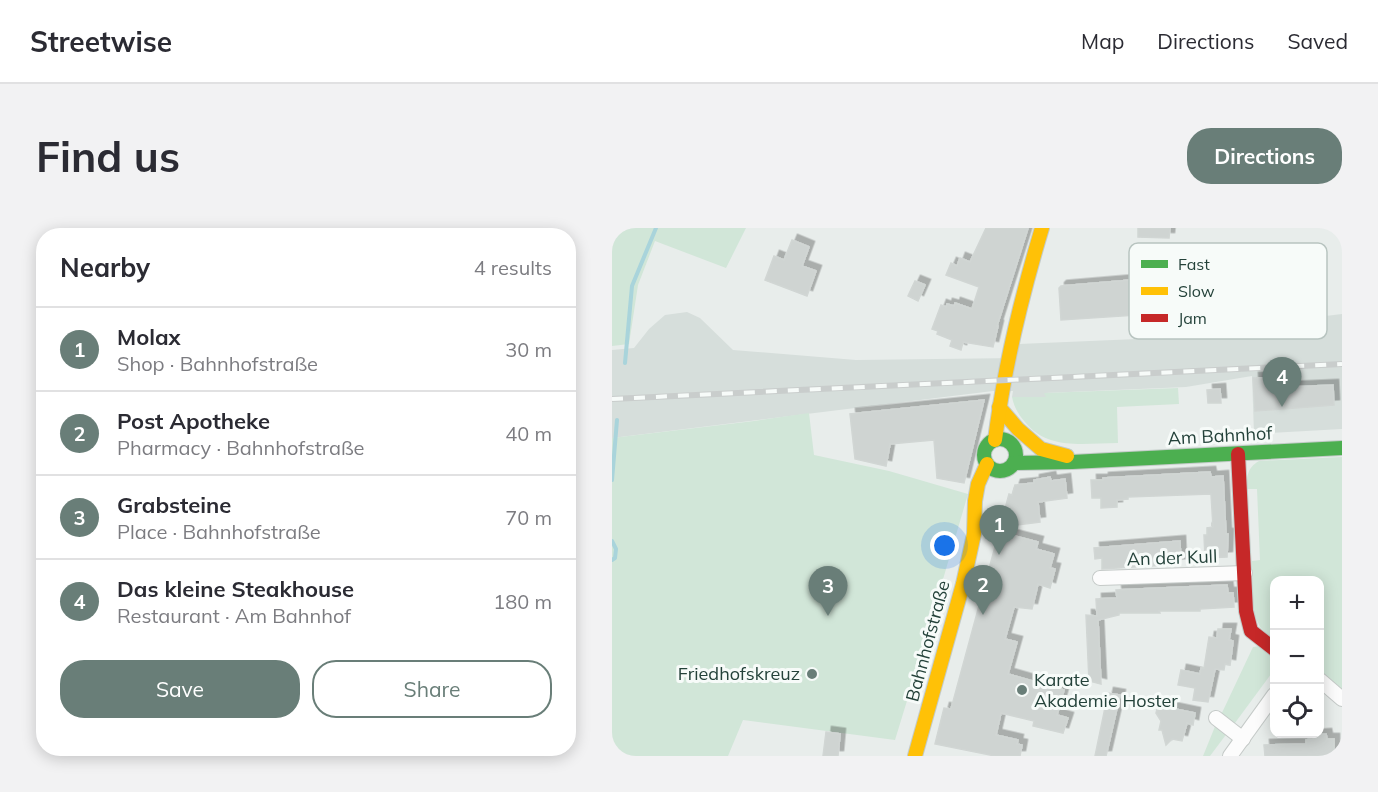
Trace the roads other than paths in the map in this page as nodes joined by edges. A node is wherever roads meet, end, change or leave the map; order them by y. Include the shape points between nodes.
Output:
1 (1042, 228) edge
2 (999, 407) junction
3 (995, 440) junction
4 (1342, 448) edge
5 (1238, 454) junction
6 (1015, 457) junction
7 (1099, 460) junction
8 (993, 467) junction
9 (1245, 573) junction
10 (1100, 578) dead end
11 (1270, 645) edge
12 (1324, 683) edge
13 (1342, 699) edge
14 (1270, 702) edge
15 (1216, 718) dead end
16 (1243, 739) junction
17 (919, 755) edge
18 (1230, 756) edge

1 - 2 street, Bahnhofstraße via 1011,341
2 - 3 street, Bahnhofstraße
2 - 7 street, Am Bahnhof via 1041,449
3 - 6 street via 1005,440 1013,446
3 - 8 street, Bahnhofstraße via 985,450
4 - 5 street, Am Bahnhof
5 - 7 street, Am Bahnhof
5 - 9 street, An der Kull
6 - 7 street, Am Bahnhof
6 - 8 street via 1007,469
8 - 17 street, Bahnhofstraße
9 - 10 street, An der Kull
9 - 11 street, An der Kull via 1251,631
12 - 13 street
14 - 16 street
15 - 16 street
16 - 18 street

